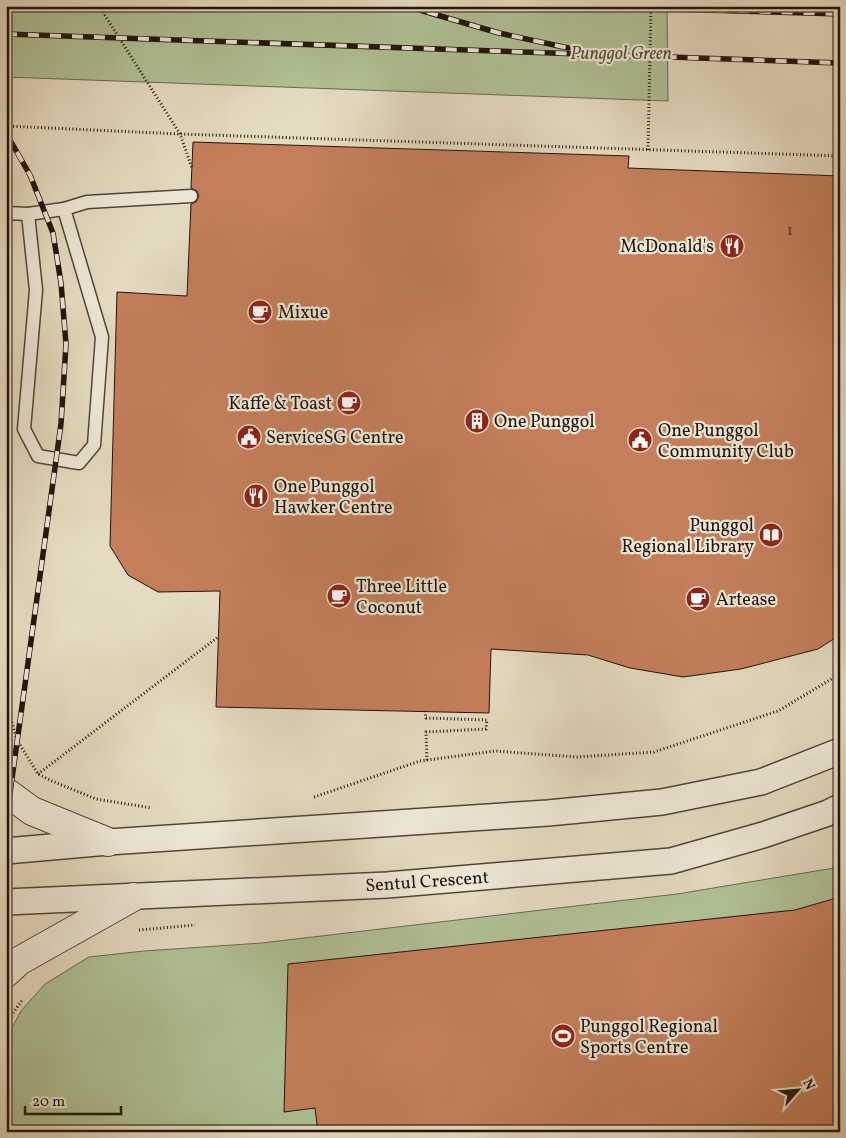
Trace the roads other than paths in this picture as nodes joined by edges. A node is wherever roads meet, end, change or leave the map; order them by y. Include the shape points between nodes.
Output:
1 (191, 196) dead end
2 (64, 209) junction
3 (6, 213) edge
4 (28, 214) junction
5 (840, 751) edge
6 (6, 792) edge
7 (840, 807) edge
8 (108, 842) junction
9 (6, 851) edge
10 (133, 896) junction
11 (6, 902) edge
12 (6, 973) edge

1 - 2 lane via 87,202
2 - 4 lane
2 - 4 lane via 102,337 94,445 79,463 38,456 24,429 36,290
3 - 4 lane
5 - 8 street via 761,782 662,802 548,813
6 - 8 street via 32,811
7 - 10 street, Sentul Crescent via 763,835 671,861 387,885
8 - 9 street
10 - 11 street, Sentul Crescent
10 - 12 street via 19,961

